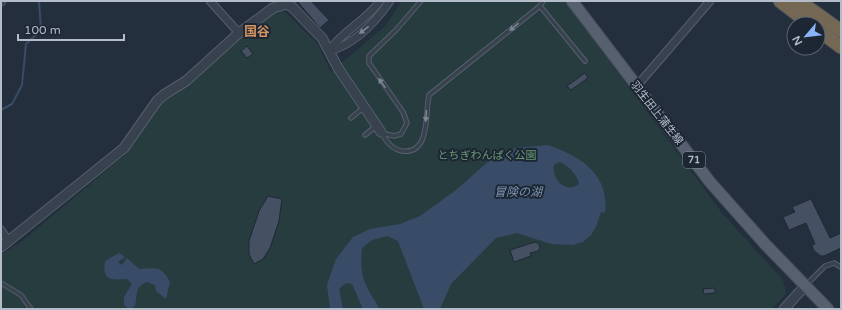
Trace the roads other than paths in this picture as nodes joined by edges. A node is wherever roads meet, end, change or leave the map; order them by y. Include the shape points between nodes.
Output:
1 (210, 1) edge
2 (380, 1) edge
3 (390, 1) edge
4 (421, 1) edge
5 (543, 1) edge
6 (572, 1) edge
7 (710, 1) edge
8 (799, 1) edge
9 (286, 3) edge
10 (783, 3) edge
11 (540, 6) junction
12 (807, 16) edge
13 (812, 16) edge
14 (826, 24) edge
15 (841, 30) edge
16 (239, 33) junction
17 (826, 36) edge
18 (841, 47) edge
19 (329, 51) junction
20 (585, 61) dead end
21 (636, 86) junction
22 (364, 107) junction
23 (351, 118) dead end
24 (379, 128) junction
25 (365, 135) dead end
26 (1, 230) edge
27 (5, 244) edge
28 (841, 267) edge
29 (1, 283) edge
30 (805, 286) junction
31 (31, 309) edge
32 (784, 309) edge
33 (828, 309) edge

1 - 16 street
2 - 19 street via 367,17 335,42
3 -> 19 street via 373,22 340,48
24 -> 4 lane via 394,136 401,134 407,123 403,112 369,63 369,56
5 - 11 lane
6 - 21 main road, 羽生田上蒲生線 / 71
7 - 21 street
8 - 13 highway
9 - 16 street via 273,8
9 - 19 street via 322,38
10 - 12 highway
11 - 20 lane
11 -> 24 lane via 430,95 425,133 419,145 407,151 395,149
14 - 15 highway
16 - 27 street via 186,81 156,101 124,148
17 - 18 highway
19 - 22 street
21 - 30 main road, 羽生田上蒲生線 / 71 via 719,193
22 - 23 lane
22 - 24 street
24 - 25 lane
26 - 27 street
28 - 30 lane via 834,263 829,264
29 - 31 lane via 21,295
30 - 32 street
30 - 33 main road, 羽生田上蒲生線 / 71

